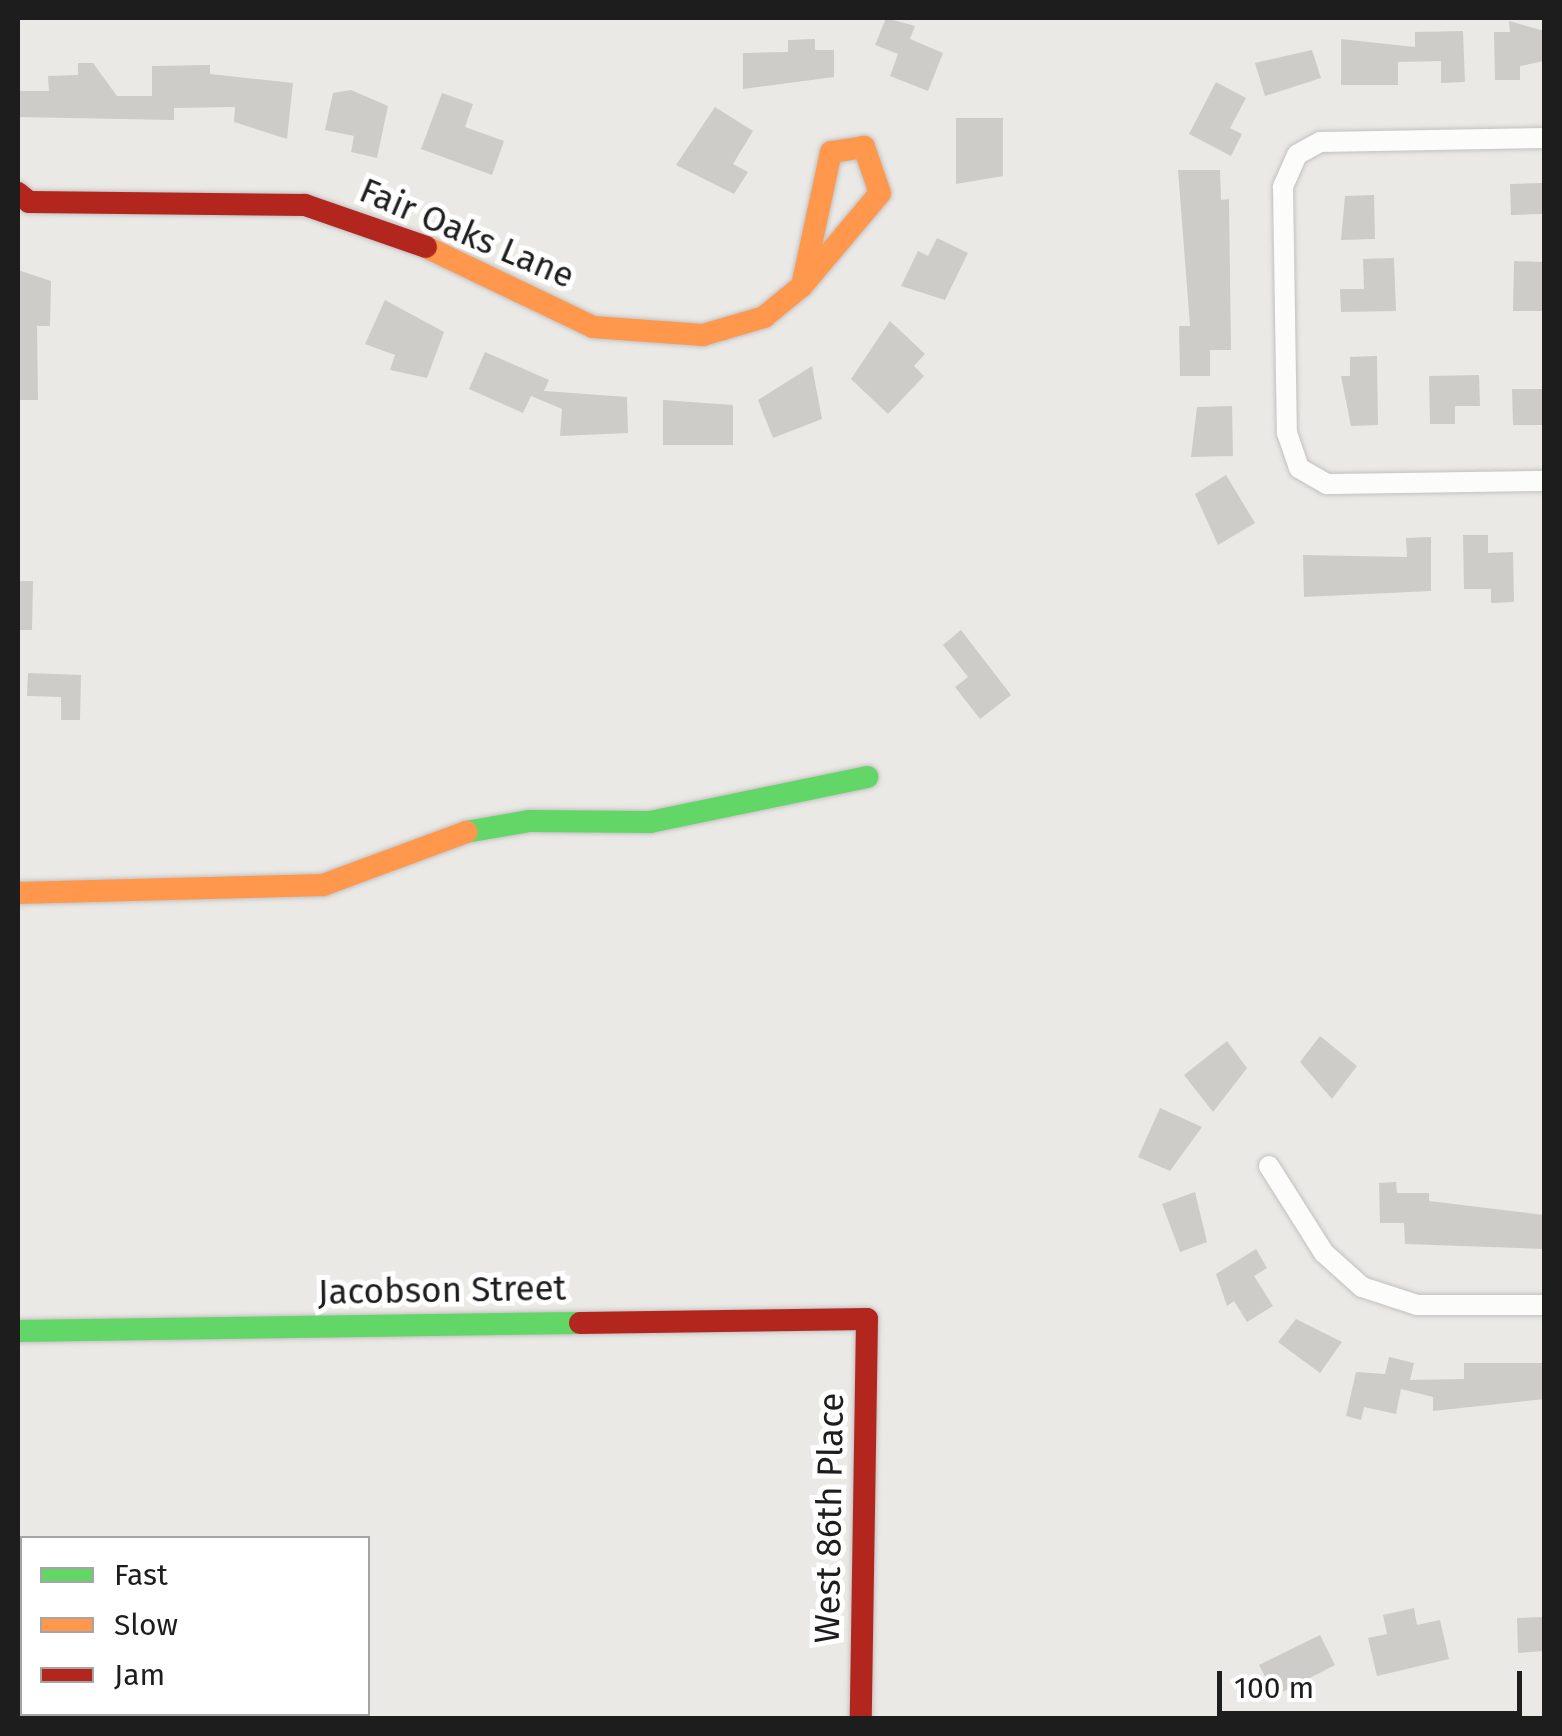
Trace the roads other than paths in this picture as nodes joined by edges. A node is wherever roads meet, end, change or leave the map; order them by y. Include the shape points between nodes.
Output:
1 (1544, 138) edge
2 (21, 203) edge
3 (802, 286) junction
4 (1544, 481) edge
5 (866, 777) dead end
6 (18, 893) edge
7 (1269, 1166) dead end
8 (1544, 1305) edge
9 (866, 1319) joint
10 (18, 1331) edge
11 (862, 1718) edge

1 - 4 street via 1332,141 1297,155 1283,187 1287,433 1299,468 1327,484
2 - 3 street, Fair Oaks Lane via 306,205 405,237 593,327 645,337 703,335 764,317
3 - 3 street, Fair Oaks Lane via 880,193 864,146 831,152
5 - 6 street via 734,810 650,822 530,821 429,839 324,886
7 - 8 street via 1324,1252 1362,1287 1417,1306
9 - 10 street, Jacobson Street
9 - 11 street, West 86th Place

